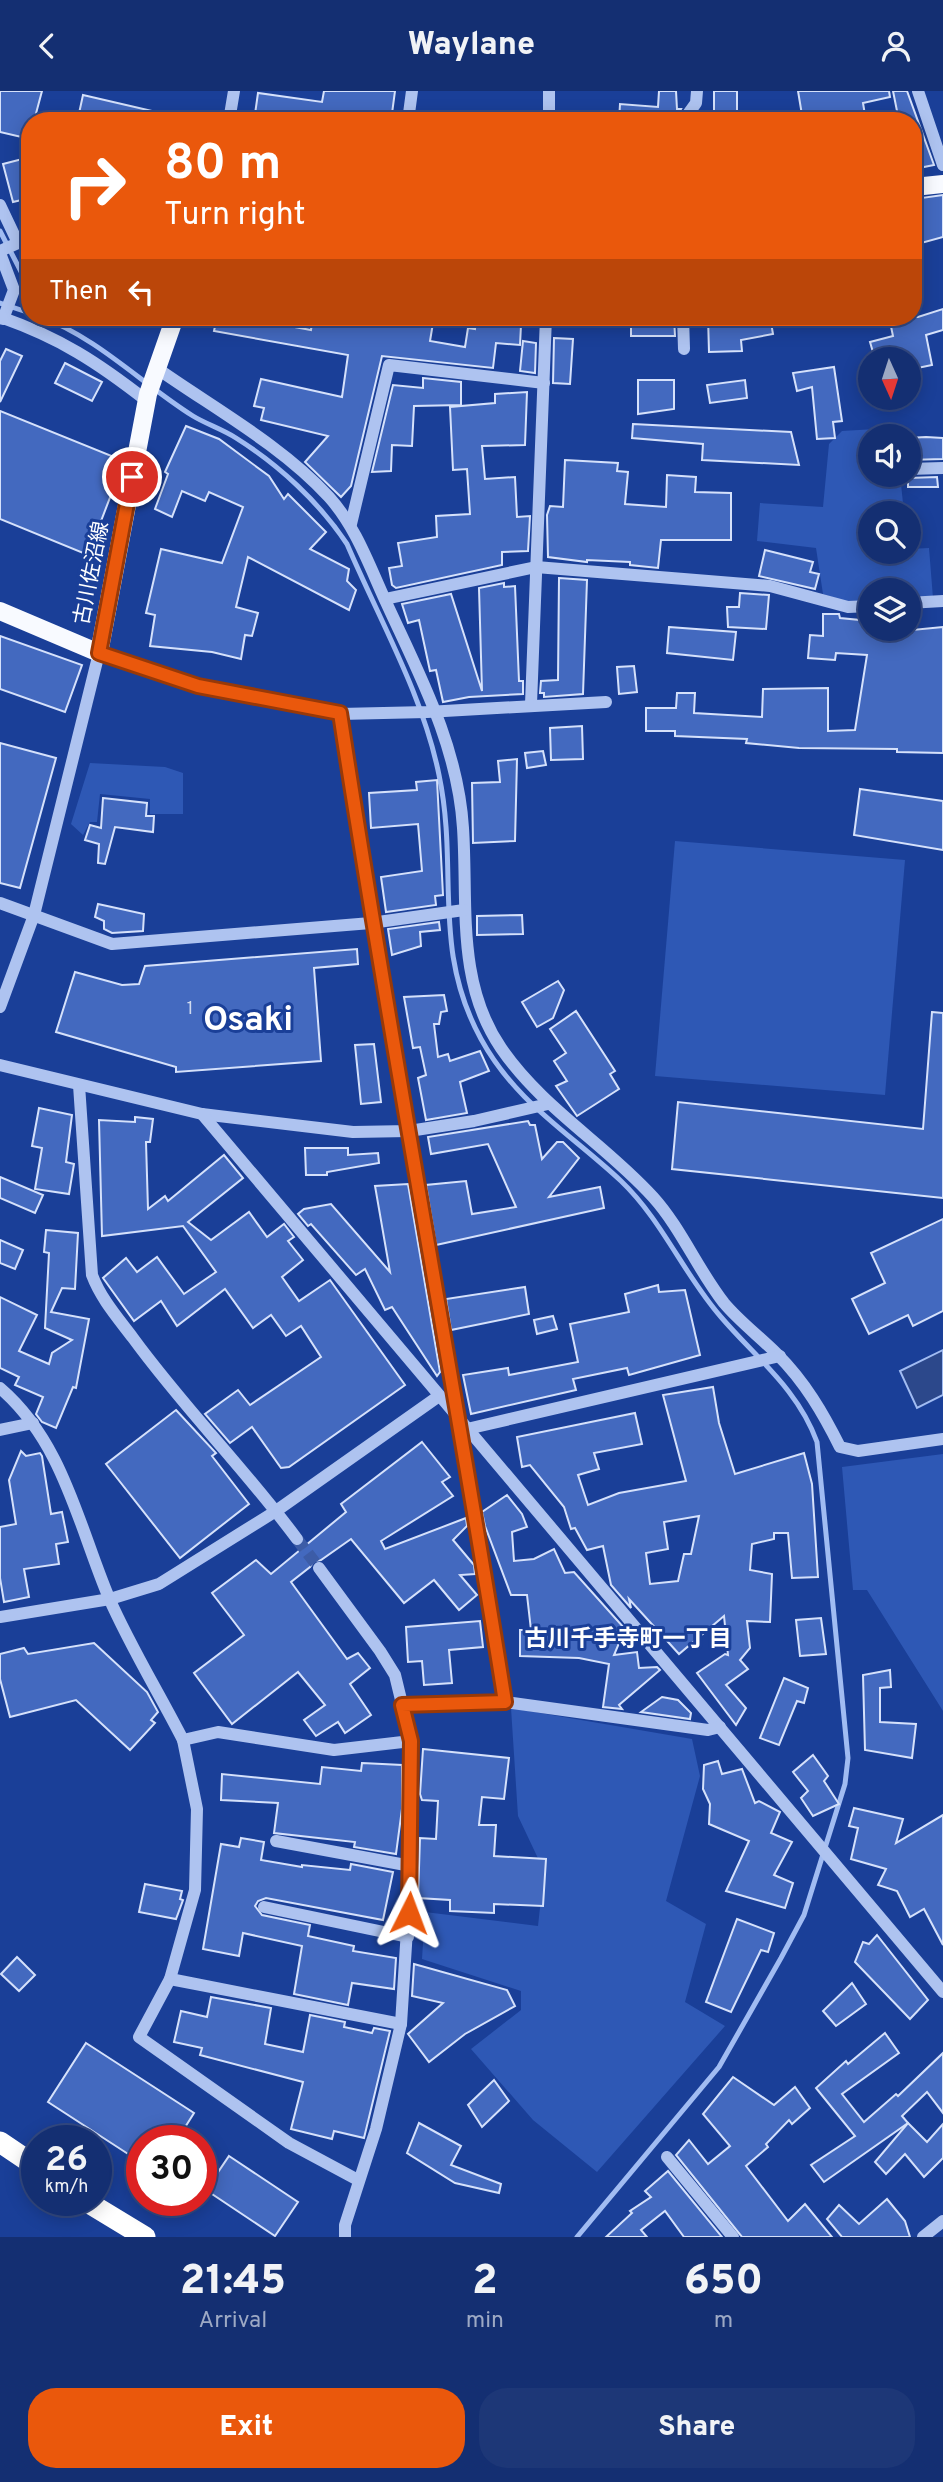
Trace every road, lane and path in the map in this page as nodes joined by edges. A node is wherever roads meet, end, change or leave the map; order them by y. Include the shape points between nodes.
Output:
1 (234, 91) edge
2 (412, 91) edge
3 (549, 91) edge
4 (696, 91) edge
5 (918, 91) edge
6 (230, 112) edge
7 (409, 112) edge
8 (550, 112) edge
9 (690, 112) edge
10 (943, 165) edge
11 (943, 184) edge
12 (922, 186) edge
13 (0, 205) edge
14 (4, 250) edge
15 (0, 286) edge
16 (7, 307) edge
17 (36, 326) edge
18 (172, 326) edge
19 (546, 326) edge
20 (683, 326) edge
21 (684, 349) dead end
22 (544, 383) junction
23 (152, 385) junction
24 (943, 468) edge
25 (921, 469) edge
26 (351, 524) junction
27 (536, 567) junction
28 (385, 599) junction
29 (943, 601) edge
30 (921, 602) edge
31 (858, 607) edge
32 (0, 611) edge
33 (99, 653) junction
34 (606, 702) dead end
35 (531, 704) junction
36 (426, 712) junction
37 (340, 713) junction
38 (0, 903) edge
39 (460, 911) junction
40 (34, 915) junction
41 (371, 923) junction
42 (0, 1007) edge
43 (0, 1065) edge
44 (79, 1085) junction
45 (545, 1105) junction
46 (202, 1114) junction
47 (409, 1131) junction
48 (775, 1358) junction
49 (0, 1388) edge
50 (439, 1396) junction
51 (33, 1423) junction
52 (463, 1424) junction
53 (0, 1430) edge
54 (943, 1439) edge
55 (276, 1511) junction
56 (297, 1539) tunnel mouth
57 (319, 1568) tunnel mouth
58 (110, 1599) junction
59 (0, 1617) edge
60 (505, 1702) junction
61 (402, 1705) junction
62 (720, 1727) junction
63 (183, 1740) junction
64 (411, 1741) junction
65 (276, 1842) dead end
66 (411, 1866) junction
67 (264, 1907) dead end
68 (408, 1937) junction
69 (170, 1979) junction
70 (943, 1992) edge
71 (401, 2024) junction
72 (0, 2142) edge
73 (21, 2156) edge
74 (667, 2157) dead end
75 (358, 2180) junction
76 (111, 2216) edge
77 (943, 2221) edge
78 (145, 2237) edge
79 (345, 2237) edge
80 (733, 2237) edge
81 (923, 2237) edge

1 - 6 street
2 - 7 street
3 - 8 street
4 - 9 street via 696,103
5 - 10 street
11 - 12 main road
13 - 14 street via 18,243
14 - 16 street
15 - 16 street
17 - 23 street via 94,360
18 - 23 main road, 古川佐沼線
19 - 22 street
20 - 21 street
22 - 26 street via 389,365
22 - 27 street
23 - 26 street via 277,450 328,496
23 - 33 main road, 古川佐沼線
24 - 25 street
26 - 28 street
27 - 28 street
27 - 31 street via 770,586
27 - 35 street
28 - 36 street
29 - 30 street
32 - 33 main road, 古川佐沼線
33 - 37 street via 198,686
33 - 40 street
34 - 35 street
35 - 36 street
36 - 37 street
36 - 39 street via 452,764 463,825
37 - 41 street
38 - 40 street
39 - 41 street
39 - 45 street via 477,1005 501,1048
40 - 41 street via 112,944
40 - 42 street
41 - 47 street
43 - 44 street
44 - 46 street
44 - 55 street via 92,1275 98,1290 153,1366
45 - 47 street
45 - 48 street via 604,1150 655,1199 725,1304
46 - 47 street via 353,1132
46 - 50 street
47 - 52 street
48 - 52 street
48 - 54 street via 817,1401 840,1447 858,1451
49 - 51 street via 21,1405
50 - 52 street
50 - 55 street
51 - 53 street
51 - 58 street via 53,1451
52 - 60 street
52 - 62 street
55 - 56 street
55 - 58 street via 159,1584
57 - 61 street via 395,1675
58 - 59 street
58 - 63 street
60 - 61 street
60 - 62 street via 708,1730
61 - 64 street
62 - 70 street
63 - 64 street via 218,1732 334,1750
63 - 69 street via 197,1809 195,1890
64 - 66 street
65 - 66 street
66 - 68 street
67 - 68 street
68 - 71 street
69 - 71 street
69 - 75 street via 139,2037 289,2143
71 - 75 street via 376,2129
72 - 73 highway
74 - 80 street
75 - 79 street
76 - 78 highway
77 - 81 street

